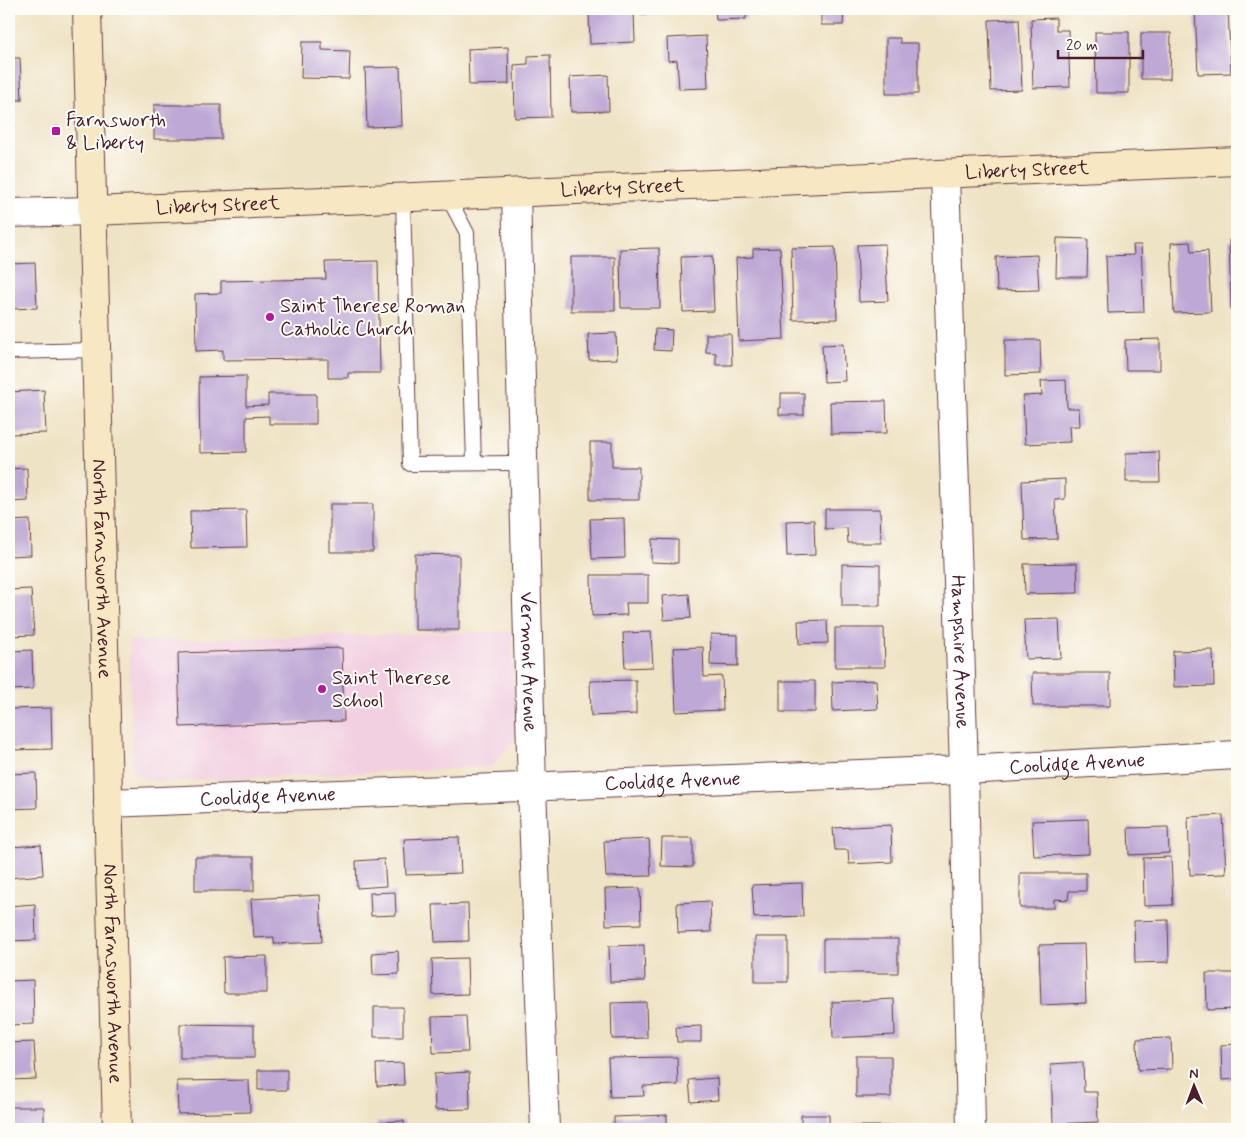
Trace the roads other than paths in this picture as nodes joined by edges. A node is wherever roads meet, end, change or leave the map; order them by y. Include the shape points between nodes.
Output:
1 (88, 9) edge
2 (1237, 161) edge
3 (945, 174) junction
4 (516, 193) junction
5 (446, 196) junction
6 (403, 198) junction
7 (94, 211) junction
8 (9, 213) edge
9 (97, 350) junction
10 (9, 352) edge
11 (474, 463) junction
12 (523, 463) junction
13 (1237, 754) edge
14 (964, 770) junction
15 (532, 787) junction
16 (108, 803) junction
17 (118, 1129) edge
18 (545, 1129) edge
19 (971, 1129) edge

1 - 7 street, North Farnsworth Avenue
2 - 3 street, Liberty Street
3 - 4 street, Liberty Street
3 - 14 street, Hampshire Avenue
4 - 5 street, Liberty Street
4 - 12 street, Vermont Avenue
5 - 6 street, Liberty Street
5 - 11 lane via 467,233
6 - 7 street, Liberty Street
6 - 11 lane via 410,464
7 - 8 street, Liberty Street
7 - 9 street, North Farnsworth Avenue
9 - 10 lane
9 - 16 street, North Farnsworth Avenue
11 - 12 lane
12 - 15 street, Vermont Avenue
13 - 14 street, Coolidge Avenue
14 - 15 street, Coolidge Avenue
14 - 19 street, Hampshire Avenue
15 - 16 street, Coolidge Avenue
15 - 18 street, Vermont Avenue
16 - 17 street, North Farnsworth Avenue

